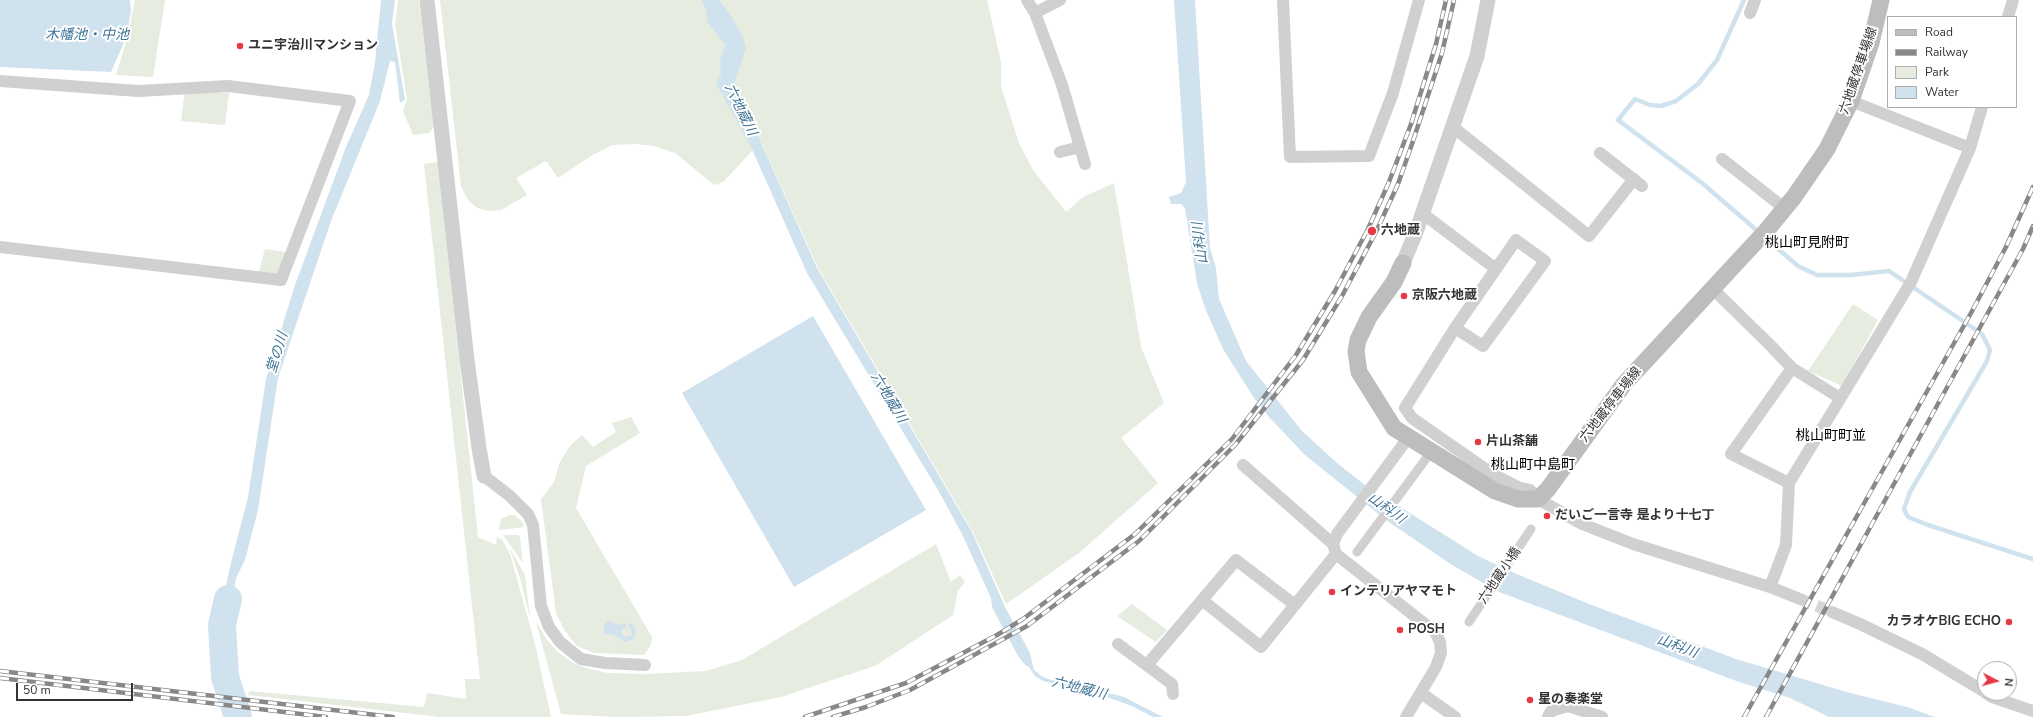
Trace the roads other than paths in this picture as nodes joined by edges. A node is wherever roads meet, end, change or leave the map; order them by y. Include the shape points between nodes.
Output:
1 (427, 0) edge
2 (1027, 0) edge
3 (1060, 0) edge
4 (1283, 0) edge
5 (1419, 0) edge
6 (1488, 0) edge
7 (1755, 0) edge
8 (1881, 0) edge
9 (2013, 0) edge
10 (1035, 13) junction
11 (1750, 13) dead end
12 (2008, 16) edge
13 (0, 81) edge
14 (1851, 101) junction
15 (1982, 108) edge
16 (1453, 127) junction
17 (1080, 147) junction
18 (1970, 148) junction
19 (1060, 152) dead end
20 (1600, 153) dead end
21 (1722, 158) dead end
22 (1085, 164) dead end
23 (1784, 208) junction
24 (1422, 213) junction
25 (0, 247) edge
26 (1403, 263) joint
27 (1496, 269) junction
28 (1712, 288) junction
29 (1455, 328) junction
30 (1792, 368) junction
31 (1840, 398) junction
32 (1404, 445) junction
33 (1431, 452) junction
34 (1243, 465) dead end
35 (484, 476) joint
36 (1789, 483) junction
37 (1538, 499) junction
38 (1530, 531) dead end
39 (1335, 544) junction
40 (1357, 552) dead end
41 (1770, 588) junction
42 (1800, 599) tunnel mouth
43 (1202, 600) junction
44 (1295, 605) junction
45 (1832, 612) tunnel mouth
46 (1470, 620) dead end
47 (1118, 644) dead end
48 (645, 665) dead end
49 (1147, 666) junction
50 (1977, 688) edge
51 (1421, 693) junction
52 (1173, 694) dead end
53 (2001, 701) edge
54 (2033, 711) edge
55 (1406, 717) edge
56 (1455, 717) edge
57 (1548, 717) edge
58 (1602, 717) edge

1 - 35 street via 468,360
2 - 10 street
3 - 10 street
4 - 5 street via 1290,157 1369,156 1393,93
6 - 16 street via 1477,56
7 - 11 street
8 - 14 main road, 六地蔵停車場線 via 1871,43
9 - 12 street
10 - 17 street via 1062,85
13 - 25 street via 138,90 228,86 350,101 281,280
14 - 18 street
14 - 23 main road, 六地蔵停車場線 via 1827,149
15 - 18 street
16 - 20 street via 1589,236 1638,183
16 - 24 street
17 - 19 street
17 - 22 street
18 - 31 street via 1909,286
21 - 23 street
23 - 28 main road, 六地蔵停車場線
24 - 26 street
24 - 27 street
26 - 32 main road via 1394,282 1369,317 1358,340 1356,351 1359,372
27 - 29 street
27 - 29 street via 1516,240 1545,261 1484,346
28 - 30 street
28 - 37 main road, 六地蔵停車場線 via 1624,384 1548,489
29 - 37 street via 1405,408 1412,418 1492,473 1520,488 1530,490
30 - 31 street
30 - 36 street via 1731,454
31 - 36 street
32 - 33 main road
32 - 39 street
33 - 37 main road via 1495,491 1518,499
33 - 40 street
34 - 39 street
35 - 48 street via 528,514 533,525 541,606 549,627 560,642 581,659
36 - 41 street via 1786,545
37 - 41 street via 1582,524 1633,544
38 - 46 street, 六地蔵小橋
39 - 44 street
39 - 51 street via 1435,632 1440,642 1441,653
41 - 42 street
43 - 44 street via 1236,560
43 - 44 street via 1261,647
43 - 49 street
45 - 50 street via 1922,654
47 - 49 street
49 - 52 street via 1172,684
51 - 55 street
51 - 56 street
53 - 54 street
57 - 58 street via 1551,711 1568,706

